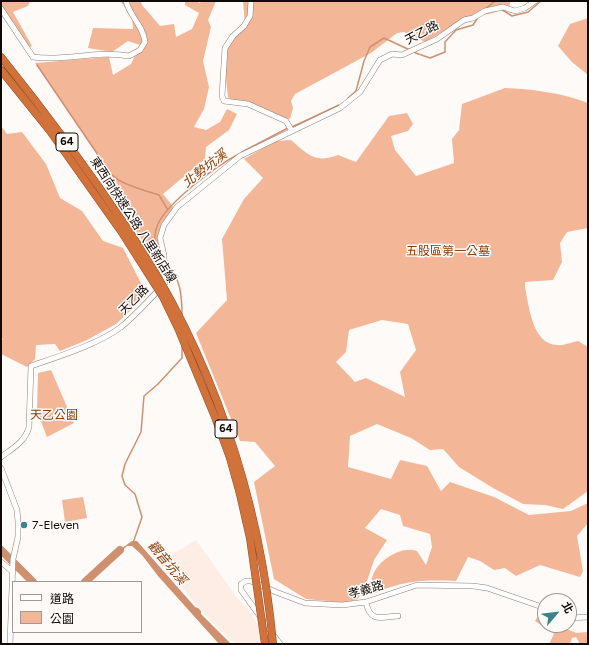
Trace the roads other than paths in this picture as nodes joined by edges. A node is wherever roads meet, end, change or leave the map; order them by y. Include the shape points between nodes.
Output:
1 (126, 1) edge
2 (252, 1) edge
3 (535, 1) edge
4 (1, 9) edge
5 (1, 57) edge
6 (1, 70) edge
7 (292, 131) junction
8 (126, 232) junction
9 (1, 457) edge
10 (1, 468) edge
11 (1, 562) edge
12 (12, 572) junction
13 (366, 602) junction
14 (537, 605) edge
15 (398, 616) dead end
16 (588, 617) edge
17 (577, 618) edge
18 (10, 644) edge
19 (265, 644) edge
20 (273, 644) edge
21 (280, 644) edge

1 - 4 street via 144,31 145,42 140,50 129,56 111,53 53,58 33,56
2 - 7 street via 250,16 225,48 222,96 224,101 248,104 286,121
3 - 7 street, 天乙路 via 515,11 503,7 485,11 464,20 437,39 402,55 392,54 384,57 360,92 348,102
5 - 8 highway, 東西向快速公路 八里新店線 / 64 via 96,181
6 - 8 highway, 東西向快速公路 八里新店線 / 64
7 - 9 street, 天乙路 via 225,166 170,214 160,238 164,255 165,283 121,327 70,352 31,366 29,427 23,441
8 - 19 highway, 東西向快速公路 八里新店線 / 64, bridge via 178,328 227,451 250,538
8 - 20 highway, 東西向快速公路 八里新店線 / 64, bridge via 160,279 184,325 234,451 258,536
10 - 12 street via 17,510 18,537
11 - 12 street
12 - 18 street
13 - 14 street, 孝義路 via 417,585 473,586 487,588
13 - 15 street via 368,610 375,618
13 - 21 street, 孝義路 via 352,605 305,603 251,580 246,581 241,584 241,590
16 - 17 street

